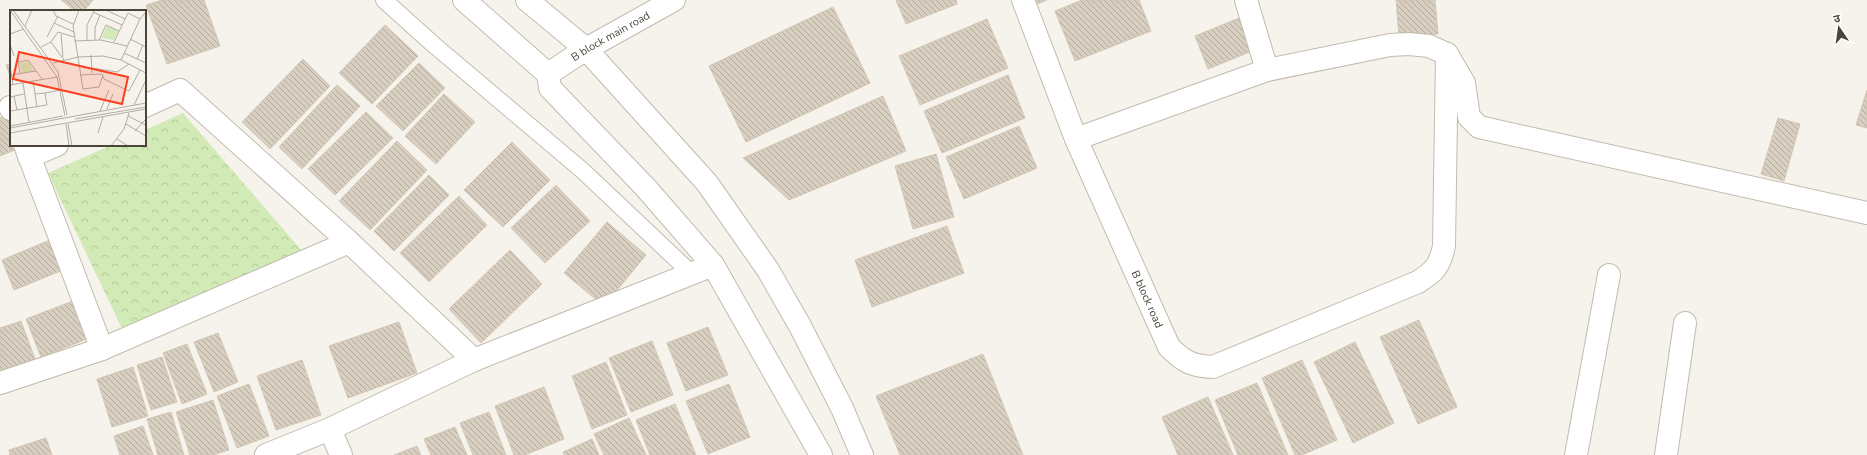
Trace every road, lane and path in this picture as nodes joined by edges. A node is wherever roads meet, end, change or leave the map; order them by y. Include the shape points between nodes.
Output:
1 (384, 0) edge
2 (464, 0) edge
3 (526, 0) edge
4 (674, 0) edge
5 (1023, 0) edge
6 (1246, 0) edge
7 (586, 49) junction
8 (1447, 54) junction
9 (1267, 70) junction
10 (548, 74) junction
11 (146, 106) edge
12 (1076, 139) junction
13 (52, 146) edge
14 (27, 151) edge
15 (1867, 213) edge
16 (349, 242) junction
17 (713, 264) junction
18 (692, 274) junction
19 (1609, 275) dead end
20 (1685, 323) dead end
21 (102, 349) junction
22 (474, 360) junction
23 (0, 383) edge
24 (330, 429) junction
25 (266, 455) edge
26 (341, 455) edge
27 (821, 455) edge
28 (862, 455) edge
29 (1576, 455) edge
30 (1666, 455) edge

1 - 18 lane via 583,171
2 - 10 street
3 - 7 street
4 - 7 street, B block main road
5 - 12 street, B block road
6 - 9 street
7 - 10 street, B block main road
7 - 28 street via 707,183 768,270 842,408
8 - 9 street via 1429,46 1390,45
8 - 12 street, B block road via 1444,246 1441,259 1432,273 1418,282 1213,367 1195,366 1180,358 1169,347
8 - 15 street via 1464,83 1469,117 1479,128
9 - 12 street
10 - 17 street via 550,88 646,188
11 - 16 street via 180,90
13 - 14 street
14 - 21 street
16 - 21 street
16 - 22 street
17 - 18 street
17 - 27 street
18 - 22 street
19 - 29 street
20 - 30 street
21 - 23 street
22 - 24 street
24 - 25 street
24 - 26 street

